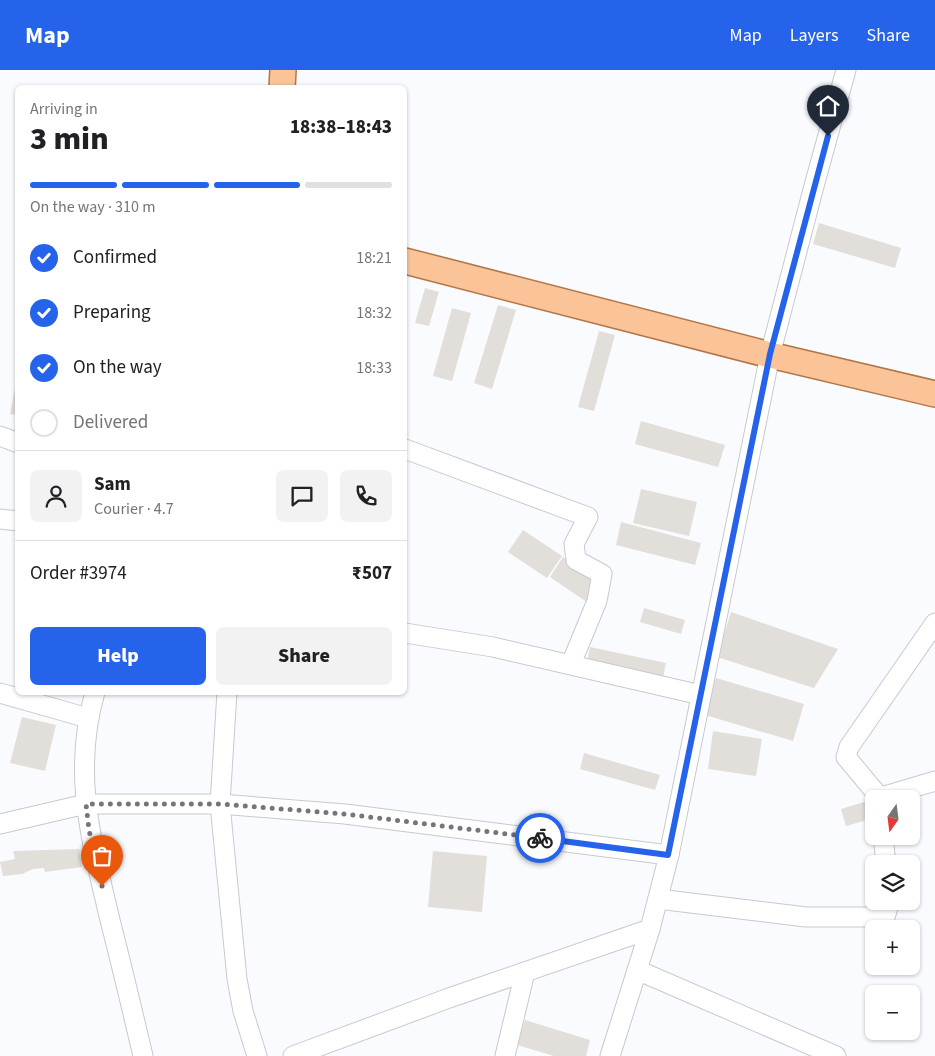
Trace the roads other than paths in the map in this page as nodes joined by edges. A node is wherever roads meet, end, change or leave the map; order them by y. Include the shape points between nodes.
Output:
1 (283, 70) edge
2 (846, 70) edge
3 (282, 85) edge
4 (407, 261) edge
5 (770, 354) junction
6 (935, 394) edge
7 (0, 436) edge
8 (15, 442) edge
9 (407, 450) edge
10 (0, 519) edge
11 (15, 521) edge
12 (935, 623) edge
13 (407, 633) edge
14 (572, 664) junction
15 (0, 693) edge
16 (94, 695) edge
17 (227, 695) edge
18 (701, 695) junction
19 (88, 718) junction
20 (935, 782) edge
21 (874, 790) edge
22 (908, 790) edge
23 (86, 804) junction
24 (220, 804) junction
25 (0, 824) edge
26 (668, 855) junction
27 (658, 899) junction
28 (887, 910) edge
29 (650, 929) junction
30 (636, 970) junction
31 (525, 972) junction
32 (143, 1056) edge
33 (257, 1056) edge
34 (293, 1056) edge
35 (505, 1056) edge
36 (610, 1056) edge
37 (836, 1056) edge

1 - 3 main road
2 - 5 street
4 - 5 main road
5 - 6 main road
5 - 18 street
7 - 8 street
9 - 14 street via 588,517 574,544 576,560 602,574 597,601
10 - 11 street
12 - 21 street via 849,747 846,757
13 - 14 street
14 - 18 street
15 - 19 street
16 - 19 street
17 - 24 street
18 - 26 street
19 - 23 street via 83,750
20 - 22 street
23 - 24 street
23 - 25 street
23 - 32 street via 89,830
24 - 26 street via 345,814
24 - 33 street via 237,979
26 - 27 street
27 - 28 street via 806,917 885,917
27 - 29 street
29 - 30 street
29 - 31 street
30 - 36 street
30 - 37 street
31 - 34 street
31 - 35 street

